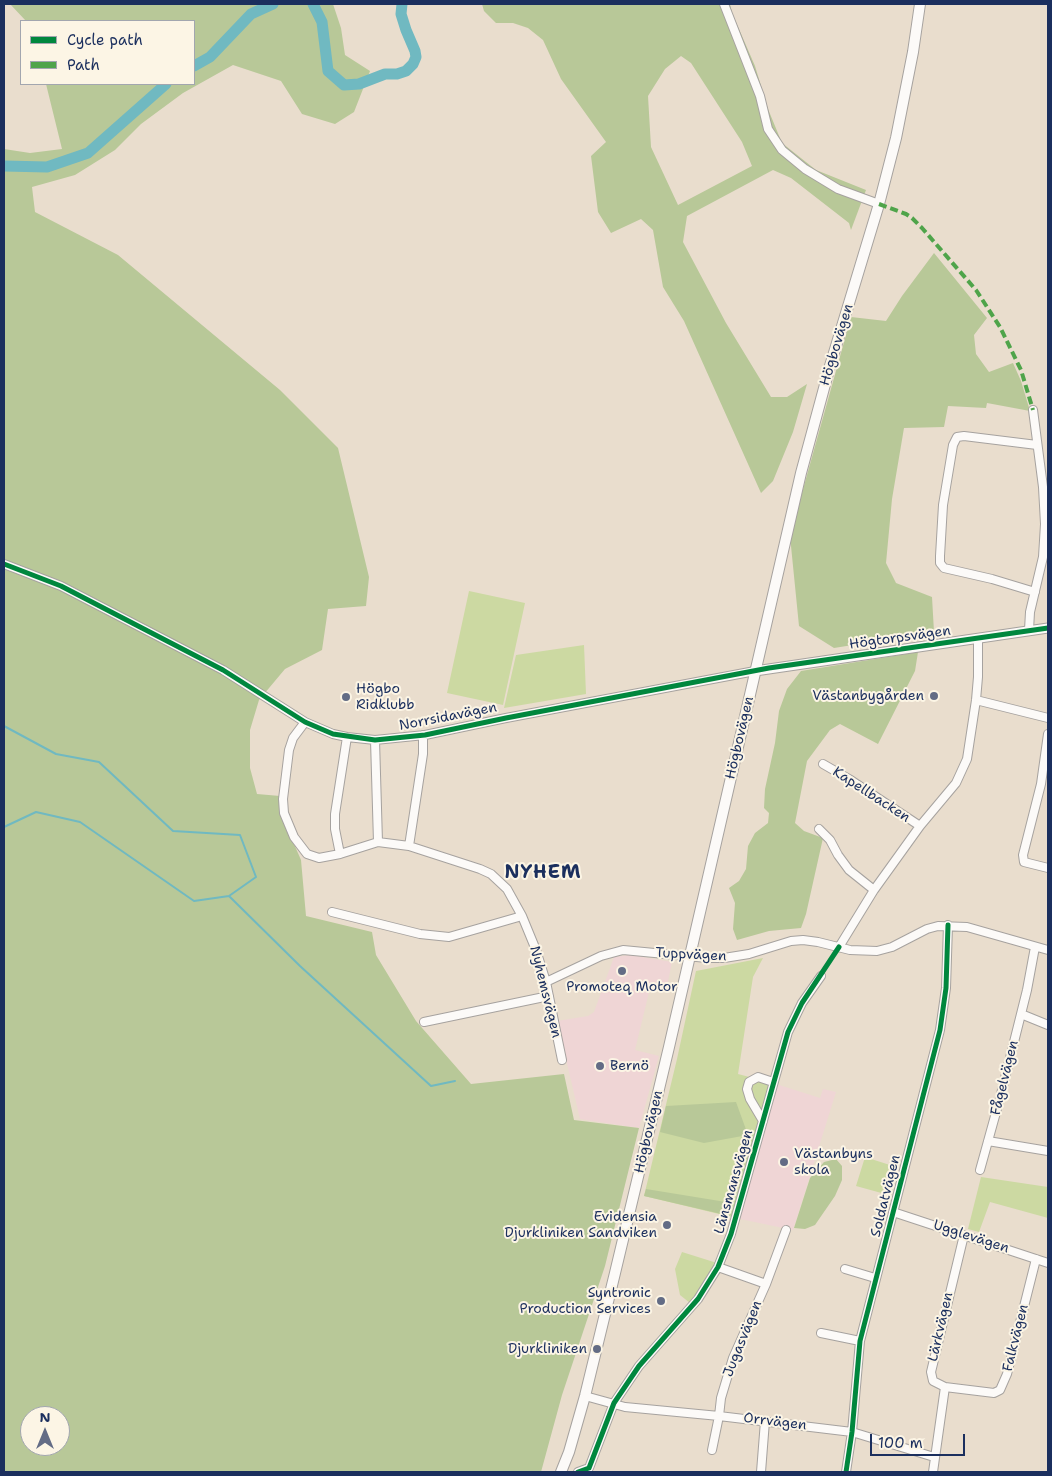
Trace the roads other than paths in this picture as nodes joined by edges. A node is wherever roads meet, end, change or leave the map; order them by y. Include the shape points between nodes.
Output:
1 (724, 4) edge
2 (920, 4) edge
3 (880, 204) junction
4 (1033, 410) dead end
5 (1037, 445) junction
6 (4, 564) edge
7 (1035, 592) junction
8 (1048, 628) edge
9 (1029, 630) junction
10 (978, 638) junction
11 (755, 671) junction
12 (976, 700) junction
13 (1048, 718) edge
14 (305, 722) junction
15 (1048, 734) edge
16 (423, 735) junction
17 (347, 737) junction
18 (375, 740) junction
19 (823, 764) dead end
20 (920, 826) junction
21 (819, 829) dead end
22 (378, 842) junction
23 (409, 846) junction
24 (340, 854) junction
25 (1048, 868) edge
26 (874, 890) junction
27 (332, 912) dead end
28 (522, 916) junction
29 (948, 926) junction
30 (839, 947) junction
31 (1035, 947) junction
32 (1048, 950) edge
33 (689, 957) junction
34 (821, 976) dead end
35 (546, 982) junction
36 (549, 996) junction
37 (1021, 1014) junction
38 (424, 1022) dead end
39 (1048, 1024) edge
40 (562, 1060) dead end
41 (773, 1082) junction
42 (763, 1120) junction
43 (988, 1141) junction
44 (1048, 1151) edge
45 (980, 1170) dead end
46 (893, 1212) junction
47 (786, 1230) dead end
48 (964, 1235) junction
49 (1036, 1259) junction
50 (1048, 1263) edge
51 (718, 1267) junction
52 (845, 1269) dead end
53 (875, 1278) junction
54 (766, 1284) junction
55 (821, 1333) dead end
56 (860, 1341) junction
57 (945, 1387) junction
58 (585, 1396) junction
59 (614, 1404) junction
60 (719, 1416) junction
61 (765, 1421) junction
62 (852, 1432) junction
63 (712, 1450) dead end
64 (934, 1456) junction
65 (561, 1472) edge
66 (578, 1472) edge
67 (761, 1472) edge
68 (846, 1472) edge
69 (933, 1472) edge

1 - 3 street via 760,96 768,129 782,150 838,189
2 - 3 main road, Högbovägen via 896,138
3 - 11 main road, Högbovägen via 801,473
4 - 5 street
5 - 7 street via 1045,524 1043,556
5 - 7 street via 964,436 955,439 943,506 940,556 944,568
6 - 14 street, Norrsidavägen via 61,586 209,663
7 - 9 street
8 - 9 street, Högtorpsvägen
9 - 10 street, Högtorpsvägen
10 - 11 street, Högtorpsvägen
10 - 12 street
11 - 16 street, Norrsidavägen
11 - 33 main road, Högbovägen
12 - 13 street
12 - 20 street via 967,758 956,783
14 - 17 street, Norrsidavägen
14 - 24 street via 289,750 284,813 294,837 307,854 319,858
15 - 25 street via 1041,784 1023,855 1024,862
16 - 18 street, Norrsidavägen
16 - 23 street
17 - 18 street, Norrsidavägen
17 - 24 street via 335,814
18 - 22 street
19 - 20 street, Kapellbacken
20 - 26 street
21 - 26 street via 849,870
22 - 23 street, Nyhemsvägen
22 - 24 street, Nyhemsvägen
23 - 28 street, Nyhemsvägen via 491,874 508,889
26 - 30 street
27 - 28 street via 420,934 449,937
28 - 35 street, Nyhemsvägen
29 - 30 street, Tuppvägen via 927,929 877,951 860,952
29 - 31 street, Tuppvägen via 967,927
29 - 46 street, Soldatvägen via 946,988 940,1030
30 - 33 street, Tuppvägen via 803,940 735,957
31 - 32 street, Tuppvägen
31 - 37 street, Fågelvägen
33 - 35 street, Tuppvägen via 613,952
33 - 58 main road, Högbovägen
34 - 41 street, Länsmansvägen via 802,1003 788,1032
35 - 36 street, Nyhemsvägen
36 - 38 street
36 - 40 street, Nyhemsvägen
37 - 39 street
37 - 43 street, Fågelvägen
41 - 42 street, Länsmansvägen
41 - 42 street, Länsmansvägen via 758,1077 749,1082 750,1099
42 - 51 street, Länsmansvägen via 731,1234
43 - 44 street
43 - 45 street, Fågelvägen
46 - 48 street, Ugglevägen
46 - 53 street, Soldatvägen
47 - 54 street, Jugasvägen
48 - 49 street, Ugglevägen
48 - 57 street, Lärkvägen via 931,1372 934,1381
49 - 50 street, Ugglevägen
49 - 57 street, Falkvägen via 1007,1374 1000,1390 994,1393
51 - 54 street
51 - 59 street, Länsmansvägen via 698,1299 639,1366
52 - 53 street
53 - 56 street, Soldatvägen
54 - 60 street, Jugasvägen via 733,1358
55 - 56 street
56 - 62 street, Soldatvägen
57 - 64 street
58 - 59 street, Orrvägen
58 - 65 main road, Högbovägen
59 - 60 street, Orrvägen
59 - 66 street via 589,1468
60 - 61 street, Orrvägen
60 - 63 street, Jugasvägen
61 - 62 street, Orrvägen
61 - 67 street
62 - 64 street, Orrvägen
62 - 68 street, Soldatvägen
64 - 69 street

